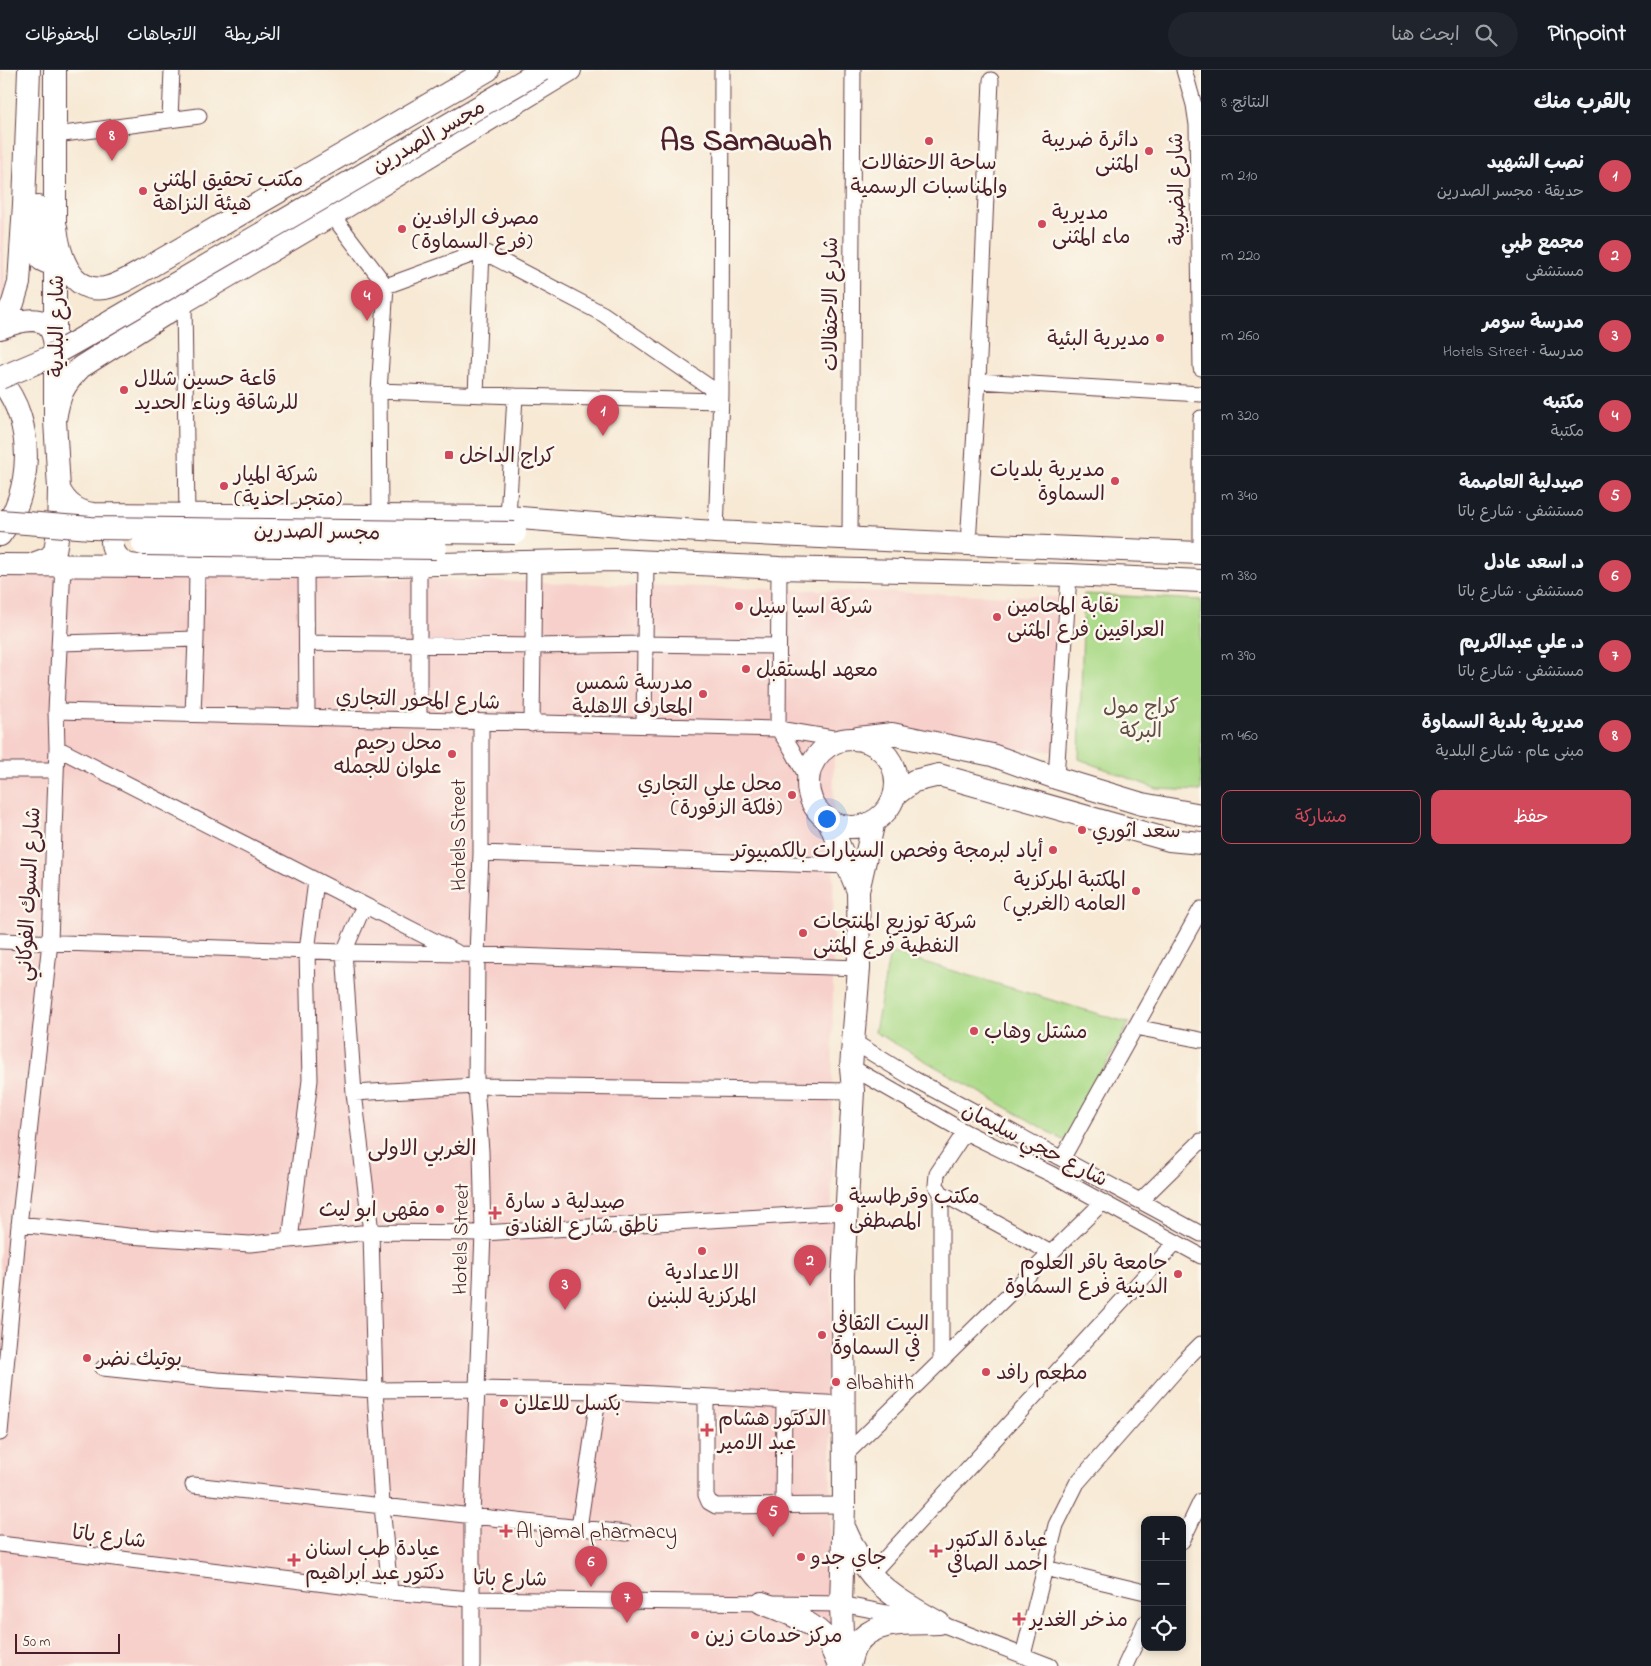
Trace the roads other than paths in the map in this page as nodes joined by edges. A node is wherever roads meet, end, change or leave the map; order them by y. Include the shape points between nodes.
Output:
1 (29, 70) edge
2 (55, 70) edge
3 (172, 70) edge
4 (488, 70) edge
5 (514, 70) edge
6 (542, 70) edge
7 (570, 70) edge
8 (722, 70) edge
9 (853, 70) edge
10 (1184, 70) edge
11 (991, 80) dead end
12 (28, 96) junction
13 (200, 116) dead end
14 (170, 120) junction
15 (56, 135) junction
16 (332, 215) junction
17 (56, 236) junction
18 (482, 251) junction
19 (386, 286) junction
20 (184, 302) junction
21 (0, 322) edge
22 (0, 328) edge
23 (56, 350) junction
24 (0, 363) edge
25 (1201, 368) edge
26 (0, 379) edge
27 (978, 381) junction
28 (379, 391) junction
29 (476, 394) junction
30 (1201, 394) edge
31 (515, 396) junction
32 (721, 398) junction
33 (1201, 418) edge
34 (56, 420) junction
35 (1200, 468) edge
36 (59, 489) junction
37 (139, 515) junction
38 (187, 516) junction
39 (380, 516) junction
40 (0, 522) edge
41 (716, 532) junction
42 (512, 533) junction
43 (0, 536) edge
44 (850, 538) junction
45 (968, 544) junction
46 (1201, 553) edge
47 (614, 560) junction
48 (646, 561) junction
49 (534, 563) junction
50 (0, 564) edge
51 (29, 564) junction
52 (63, 565) junction
53 (419, 565) junction
54 (143, 566) junction
55 (197, 566) junction
56 (306, 566) junction
57 (778, 568) junction
58 (1069, 575) junction
59 (1201, 582) edge
60 (196, 640) junction
61 (60, 643) junction
62 (307, 643) junction
63 (420, 644) junction
64 (644, 644) junction
65 (534, 646) junction
66 (778, 646) junction
67 (56, 711) junction
68 (193, 714) junction
69 (307, 717) junction
70 (419, 719) junction
71 (480, 723) junction
72 (532, 724) junction
73 (644, 726) junction
74 (778, 729) junction
75 (851, 739) junction
76 (56, 748) junction
77 (0, 770) edge
78 (56, 770) junction
79 (1056, 778) junction
80 (808, 779) junction
81 (894, 796) junction
82 (1201, 814) edge
83 (829, 821) junction
84 (874, 821) junction
85 (1201, 843) edge
86 (481, 853) junction
87 (849, 866) junction
88 (316, 881) junction
89 (858, 891) junction
90 (364, 905) junction
91 (1201, 909) edge
92 (0, 941) edge
93 (50, 942) junction
94 (307, 951) junction
95 (344, 952) junction
96 (460, 954) junction
97 (477, 955) junction
98 (859, 968) junction
99 (1136, 1027) junction
100 (1201, 1040) edge
101 (854, 1042) junction
102 (851, 1067) junction
103 (476, 1086) junction
104 (853, 1091) junction
105 (354, 1093) junction
106 (965, 1132) junction
107 (1201, 1142) edge
108 (1062, 1159) junction
109 (942, 1193) junction
110 (1140, 1201) junction
111 (1103, 1202) junction
112 (847, 1212) junction
113 (19, 1224) junction
114 (1198, 1227) edge
115 (371, 1232) junction
116 (483, 1233) junction
117 (290, 1240) junction
118 (1176, 1242) junction
119 (1051, 1253) junction
120 (1201, 1256) edge
121 (1201, 1344) edge
122 (941, 1361) junction
123 (103, 1368) dead end
124 (477, 1389) junction
125 (375, 1390) junction
126 (600, 1391) junction
127 (706, 1397) junction
128 (784, 1401) junction
129 (844, 1404) junction
130 (0, 1433) edge
131 (844, 1456) junction
132 (193, 1485) dead end
133 (1201, 1501) edge
134 (783, 1505) junction
135 (382, 1506) junction
136 (843, 1514) junction
137 (472, 1517) junction
138 (579, 1528) junction
139 (1186, 1533) edge
140 (626, 1534) dead end
141 (0, 1544) edge
142 (1045, 1568) junction
143 (870, 1575) junction
144 (1141, 1591) edge
145 (390, 1592) junction
146 (471, 1598) junction
147 (762, 1603) junction
148 (841, 1604) junction
149 (939, 1623) junction
150 (1141, 1632) edge
151 (1023, 1655) junction
152 (472, 1666) edge
153 (839, 1666) edge
154 (843, 1666) edge
155 (849, 1666) edge
156 (1050, 1666) edge
157 (1125, 1666) edge

1 - 12 main road, شارع البلدية
2 - 15 main road, شارع البلدية
3 - 14 street
4 - 17 main road via 118,284 91,288 78,282 66,266
5 - 24 main road, مجسر الصدرين via 71,328
6 - 26 main road, مجسر الصدرين, bridge via 79,340
7 - 16 main road
8 - 32 street
9 - 44 street, شارع الاحتفالات
10 - 25 street, شارع الضريبة via 1197,125
11 - 27 street
12 - 17 main road via 37,151 38,246 42,260 46,262 52,258
12 - 21 main road, شارع البلدية via 18,284 14,302
13 - 14 street
14 - 15 street
15 - 17 main road, شارع البلدية
16 - 19 street
16 - 20 main road
17 - 23 main road, شارع البلدية
18 - 19 street
18 - 29 street
18 - 32 street via 602,314
19 - 28 street
20 - 34 main road via 81,367 63,389
20 - 38 street
22 - 23 main road via 25,322 45,323 52,333
23 - 34 main road, شارع البلدية
26 - 43 main road via 19,415 25,466 18,504
27 - 30 street
27 - 45 street
28 - 29 street
28 - 39 street
29 - 31 street
31 - 32 street
31 - 42 street
32 - 41 street
33 - 35 street
34 - 36 main road, شارع البلدية
35 - 46 street
36 - 37 main road via 72,507 86,513
36 - 51 main road, شارع البلدية via 55,551 40,563
37 - 38 main road
37 - 54 main road via 121,518 116,523 113,544 124,563
38 - 39 main road
39 - 42 main road
40 - 42 main road, مجسر الصدرين, bridge via 90,528
41 - 42 main road, مجسر الصدرين via 634,527
41 - 44 main road, مجسر الصدرين
42 - 43 main road, مجسر الصدرين, bridge via 107,543
42 - 47 main road, مجسر الصدرين via 542,551
44 - 45 main road, مجسر الصدرين
45 - 46 main road, مجسر الصدرين
47 - 48 main road
47 - 49 main road
48 - 57 main road
48 - 64 street
49 - 53 main road
49 - 65 street
50 - 51 main road
51 - 52 main road
52 - 54 main road
52 - 61 street, شارع السوك الفوكاني
53 - 56 main road
53 - 63 street
54 - 55 main road
55 - 56 main road
55 - 60 street
56 - 62 street
57 - 58 main road
57 - 66 street
58 - 59 main road
58 - 79 street
60 - 61 street
60 - 68 street
61 - 67 street, شارع السوك الفوكاني
62 - 63 street
62 - 69 street
63 - 65 street
63 - 70 street
64 - 65 street
64 - 66 street
64 - 73 street
65 - 72 street
66 - 74 street
67 - 68 street, شارع المحور التجاري
67 - 76 street, شارع السوك الفوكاني
68 - 69 street, شارع المحور التجاري
69 - 70 street, شارع المحور التجاري
70 - 71 street, شارع المحور التجاري
71 - 72 street, شارع المحور التجاري
71 - 86 street, Hotels Street
72 - 73 street, شارع المحور التجاري
73 - 74 street, شارع المحور التجاري
74 - 75 street, شارع المحور التجاري
74 - 80 street
75 - 79 main road via 892,734 992,755
75 - 80 main road via 829,746 818,754
75 - 81 main road via 875,745 886,755 896,782
76 - 78 street, شارع السوك الفوكاني
76 - 88 street
77 - 78 street
78 - 93 street, شارع السوك الفوكاني
79 - 82 main road via 1142,804
80 - 83 main road via 810,795 817,810
81 - 84 main road via 887,811
81 - 85 main road via 914,781 940,775 1169,840
83 - 84 main road via 843,827 859,827
83 - 87 main road
84 - 89 main road
86 - 87 street
86 - 97 street, Hotels Street
87 - 89 main road
88 - 90 street
88 - 94 street
89 - 98 main road
90 - 95 street
90 - 96 street
91 - 99 street
92 - 93 street
93 - 94 street
93 - 113 street, شارع السوك الفوكاني
94 - 95 street
94 - 117 street via 310,1080
95 - 96 street
95 - 105 street
96 - 97 street
97 - 98 street
97 - 103 street, Hotels Street
98 - 101 main road
99 - 100 street
99 - 108 street
101 - 102 main road
101 - 108 street, شارع حجي سليمان via 914,1079
102 - 104 main road
102 - 106 street, شارع حجي سليمان
103 - 104 street
103 - 105 street
103 - 116 street, Hotels Street
104 - 112 main road
105 - 115 street
106 - 109 street via 937,1174 936,1185
106 - 111 street, شارع حجي سليمان
107 - 110 street
108 - 110 street, شارع حجي سليمان
109 - 119 street
109 - 122 street
110 - 114 street, شارع حجي سليمان
111 - 118 street, شارع حجي سليمان
111 - 119 street
112 - 116 street
112 - 129 main road via 843,1276
113 - 117 street via 128,1236 250,1244
113 - 130 street, شارع السوك الفوكاني
115 - 116 street
115 - 117 street
115 - 125 street
116 - 124 street, Hotels Street
118 - 120 street, شارع حجي سليمان
118 - 143 street
119 - 122 street
121 - 142 street via 1077,1483 1056,1526
122 - 131 street
123 - 125 street via 217,1380
124 - 125 street
124 - 126 street
124 - 137 street, Hotels Street
125 - 135 street
126 - 127 street
126 - 138 street
127 - 128 street
127 - 134 street via 706,1495 709,1502 716,1506
128 - 129 street
128 - 134 street
129 - 131 main road
131 - 136 main road
132 - 135 street
133 - 139 street
134 - 136 street
135 - 137 street
135 - 145 street
136 - 143 main road via 855,1552
136 - 148 main road
137 - 138 street
137 - 146 street, Hotels Street
138 - 140 street
141 - 145 street, شارع باتا
142 - 144 street
142 - 151 street
143 - 149 main road via 900,1601
145 - 146 street, شارع باتا
146 - 147 street, شارع باتا
146 - 152 street, Hotels Street
147 - 148 street, شارع باتا
147 - 153 main road via 790,1613 823,1635
148 - 149 street, شارع باتا
148 - 154 main road
149 - 151 street, شارع باتا
149 - 155 main road via 877,1628 857,1642
150 - 157 street
151 - 156 street, شارع باتا

